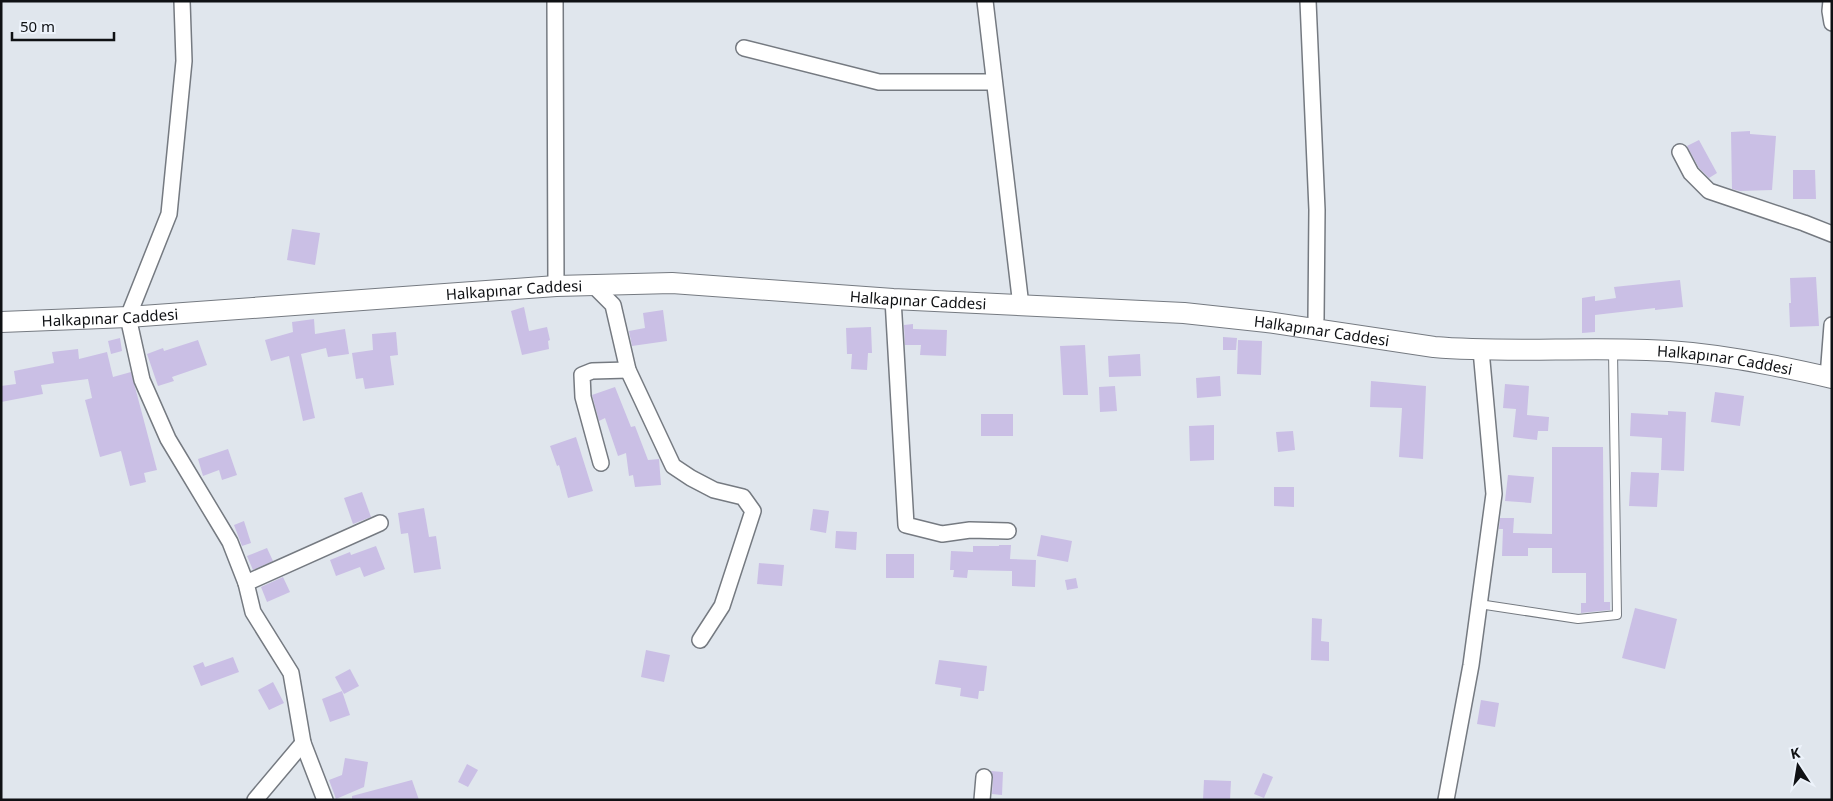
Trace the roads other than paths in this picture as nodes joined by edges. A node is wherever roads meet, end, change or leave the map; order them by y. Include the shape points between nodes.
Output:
1 (182, 1) edge
2 (554, 1) edge
3 (985, 1) edge
4 (1308, 1) edge
5 (1830, 1) edge
6 (1832, 23) edge
7 (744, 48) dead end
8 (994, 82) junction
9 (1680, 152) dead end
10 (1832, 234) edge
11 (593, 285) junction
12 (556, 286) junction
13 (893, 299) junction
14 (1021, 306) junction
15 (128, 318) junction
16 (1316, 319) dead end
17 (1, 322) edge
18 (1832, 325) edge
19 (1613, 349) junction
20 (1481, 350) junction
21 (628, 370) junction
22 (1830, 377) edge
23 (601, 463) dead end
24 (380, 523) dead end
25 (1008, 531) dead end
26 (246, 583) junction
27 (1479, 604) junction
28 (700, 640) dead end
29 (303, 743) junction
30 (984, 777) dead end
31 (255, 800) edge
32 (325, 800) edge
33 (982, 800) edge
34 (1446, 800) edge

1 - 15 street via 184,61 169,214
2 - 12 street
3 - 8 street
4 - 16 street via 1317,210
5 - 6 street
7 - 8 street via 879,82
8 - 14 street
9 - 10 street via 1691,173 1709,191
11 - 12 main road, Halkapınar Caddesi
11 - 13 main road, Halkapınar Caddesi via 672,283
11 - 21 street via 613,305
12 - 15 main road, Halkapınar Caddesi
13 - 14 main road, Halkapınar Caddesi
13 - 25 street via 906,525 942,534 970,530
14 - 20 main road, Halkapınar Caddesi via 1184,314 1268,322 1434,347
15 - 17 main road, Halkapınar Caddesi
15 - 26 street via 142,380 168,439 230,542
18 - 22 street
19 - 20 main road, Halkapınar Caddesi
19 - 22 main road, Halkapınar Caddesi via 1677,351
19 - 27 lane via 1617,615 1578,619
20 - 27 street via 1494,494
21 - 23 street via 592,371 582,375 583,397
21 - 28 street via 673,466 714,490 742,497 753,511 722,606
24 - 26 street
26 - 29 street via 253,612 291,673
27 - 34 street
29 - 31 street
29 - 32 street
30 - 33 street

